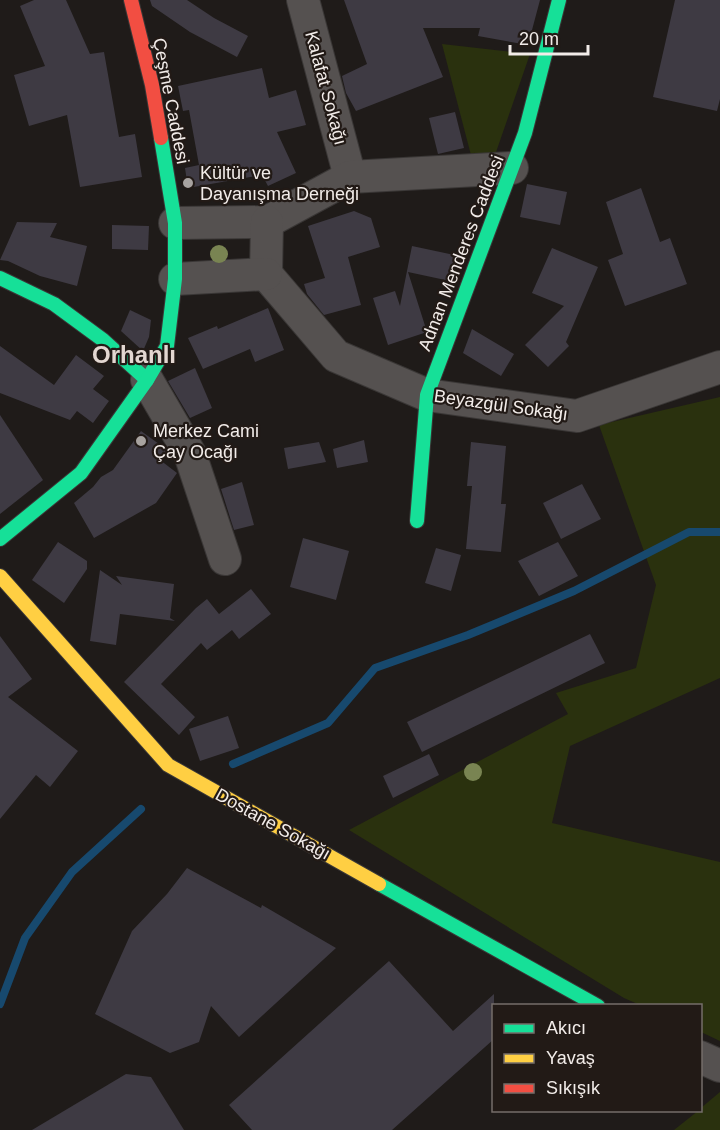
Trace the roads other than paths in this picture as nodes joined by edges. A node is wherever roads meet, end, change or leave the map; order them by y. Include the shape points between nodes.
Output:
1 (131, 0) edge
2 (303, 0) edge
3 (559, 0) edge
4 (512, 168) junction
5 (350, 177) junction
6 (267, 222) junction
7 (175, 223) junction
8 (266, 274) junction
9 (0, 278) edge
10 (175, 279) junction
11 (720, 368) edge
12 (147, 380) junction
13 (427, 395) junction
14 (417, 521) dead end
15 (0, 539) edge
16 (225, 559) dead end
17 (0, 576) edge
18 (596, 1004) edge
19 (702, 1058) edge
20 (720, 1066) edge

1 - 7 street, Çeşme Caddesi via 152,85
2 - 5 street, Kalafat Sokağı
3 - 4 street, Adnan Menderes Caddesi via 525,133
4 - 5 street
4 - 13 street, Adnan Menderes Caddesi
5 - 6 street
6 - 7 street
6 - 8 street
7 - 10 street, Çeşme Caddesi
8 - 10 street
8 - 13 street, Beyazgül Sokağı via 336,356
9 - 12 street via 54,304 103,340
10 - 12 street, Çeşme Caddesi via 167,346
11 - 13 street, Beyazgül Sokağı via 577,416
12 - 15 street, Çeşme Caddesi via 81,473
12 - 16 street via 190,454
13 - 14 street, Adnan Menderes Caddesi
17 - 18 street, Dostane Sokağı via 168,765
19 - 20 street

